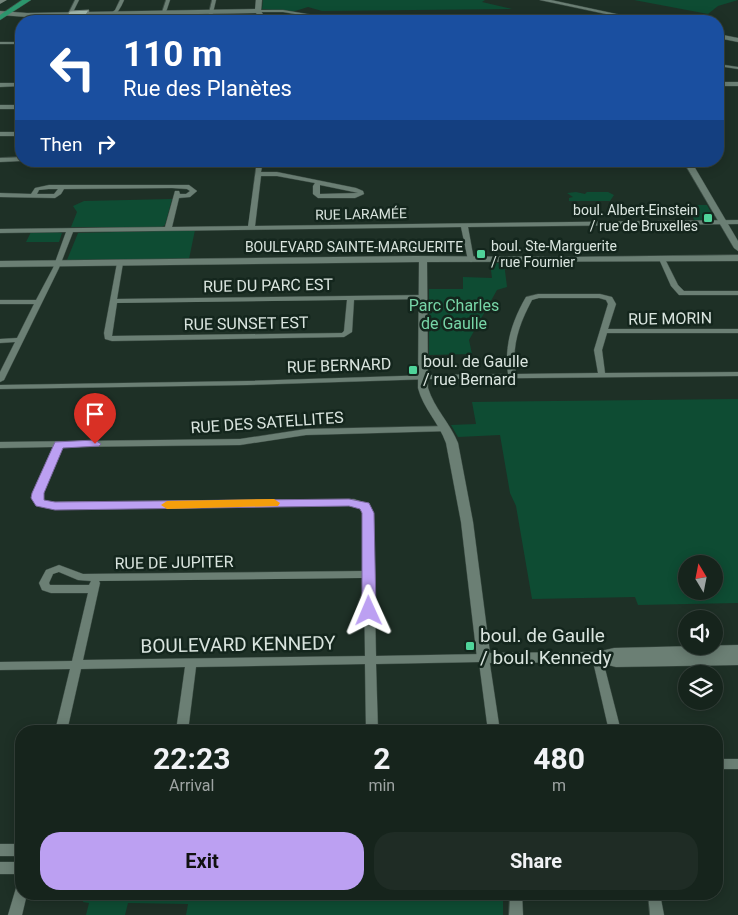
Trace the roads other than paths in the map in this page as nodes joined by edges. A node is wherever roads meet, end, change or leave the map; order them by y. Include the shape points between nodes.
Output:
1 (20, 0) edge
2 (27, 0) edge
3 (77, 0) edge
4 (122, 0) edge
5 (168, 0) edge
6 (214, 0) edge
7 (259, 0) edge
8 (543, 0) edge
9 (258, 11) junction
10 (388, 11) dead end
11 (114, 12) junction
12 (164, 12) junction
13 (211, 12) junction
14 (70, 13) junction
15 (1, 15) edge
16 (110, 15) edge
17 (210, 15) edge
18 (260, 15) edge
19 (301, 15) edge
20 (389, 15) edge
21 (617, 15) edge
22 (724, 37) edge
23 (738, 40) edge
24 (0, 43) edge
25 (15, 43) edge
26 (724, 66) edge
27 (738, 68) edge
28 (724, 84) edge
29 (738, 84) edge
30 (0, 85) edge
31 (15, 85) edge
32 (0, 107) edge
33 (15, 107) edge
34 (0, 134) edge
35 (15, 134) edge
36 (0, 160) edge
37 (15, 160) edge
38 (259, 167) edge
39 (691, 167) edge
40 (258, 177) junction
41 (318, 183) junction
42 (177, 187) junction
43 (0, 195) edge
44 (33, 196) joint
45 (176, 196) junction
46 (723, 222) junction
47 (738, 222) edge
48 (464, 225) junction
49 (168, 228) junction
50 (252, 228) junction
51 (70, 230) junction
52 (0, 231) edge
53 (738, 248) edge
54 (738, 258) edge
55 (423, 259) junction
56 (662, 259) junction
57 (470, 260) junction
58 (120, 263) junction
59 (0, 264) edge
60 (57, 264) junction
61 (738, 294) edge
62 (423, 297) junction
63 (351, 298) junction
64 (114, 301) junction
65 (0, 302) edge
66 (39, 302) junction
67 (603, 331) junction
68 (738, 331) edge
69 (19, 340) junction
70 (0, 341) edge
71 (738, 374) edge
72 (602, 376) junction
73 (512, 377) junction
74 (423, 378) junction
75 (0, 380) edge
76 (0, 387) edge
77 (446, 429) junction
78 (59, 444) junction
79 (0, 445) edge
80 (369, 574) junction
81 (738, 650) edge
82 (597, 657) junction
83 (484, 658) junction
84 (370, 660) junction
85 (738, 660) edge
86 (191, 663) junction
87 (0, 666) edge
88 (76, 666) junction
89 (61, 725) edge
90 (183, 725) edge
91 (372, 725) edge
92 (493, 725) edge
93 (614, 725) edge
94 (723, 764) edge
95 (738, 764) edge
96 (0, 850) edge
97 (15, 850) edge
98 (0, 868) edge
99 (15, 868) edge
100 (19, 900) edge
101 (516, 900) edge
102 (655, 900) edge
103 (15, 915) edge
104 (516, 915) edge
105 (657, 915) edge

1 - 15 highway
2 - 15 highway
3 - 14 street
4 - 11 street
5 - 12 street
6 - 13 street
7 - 9 street
8 - 21 street
9 - 13 street
9 - 18 street
9 - 19 street
10 - 20 street
11 - 12 street
11 - 14 street
11 - 16 street
12 - 13 street
13 - 17 street
14 - 15 street
22 - 23 street
24 - 25 street
26 - 27 street
28 - 29 street
30 - 31 street
32 - 33 street
34 - 35 street
36 - 37 street
38 - 40 street
39 - 46 street
40 - 41 street
40 - 50 street
41 - 41 street via 318,196 361,194 359,191
42 - 44 street via 62,187 57,195
42 - 45 street
42 - 45 street via 194,190 188,196
43 - 44 street
45 - 49 street
46 - 47 street, RUE LARAMÉE
46 - 48 street, RUE LARAMÉE
46 - 53 street
48 - 50 street, RUE LARAMÉE
48 - 57 street
49 - 50 street, RUE LARAMÉE
49 - 51 street, RUE LARAMÉE
51 - 52 street, RUE LARAMÉE
51 - 60 street
54 - 56 street, BOULEVARD SAINTE-MARGUERITE
55 - 57 street, BOULEVARD SAINTE-MARGUERITE
55 - 58 street, BOULEVARD SAINTE-MARGUERITE
55 - 62 street
56 - 57 street, BOULEVARD SAINTE-MARGUERITE
56 - 61 street via 682,293
58 - 60 street, BOULEVARD SAINTE-MARGUERITE
58 - 64 street
59 - 60 street, BOULEVARD SAINTE-MARGUERITE
60 - 66 street
62 - 63 street, RUE DU PARC EST
62 - 74 street
63 - 64 street, RUE DU PARC EST
63 - 64 street, RUE SUNSET EST via 348,332 344,336 110,338 108,333
65 - 66 street
66 - 69 street
67 - 68 street, RUE MORIN
67 - 72 street via 598,354
67 - 73 street via 612,306 606,297 530,298 511,342
69 - 70 street
69 - 75 street
71 - 72 street, RUE BERNARD
72 - 73 street, RUE BERNARD
73 - 74 street, RUE BERNARD
74 - 76 street, RUE BERNARD
74 - 77 street via 425,395
77 - 78 street, RUE DES SATELLITES via 300,433 240,442
77 - 83 street via 453,448 467,522
78 - 79 street, RUE DES SATELLITES
78 - 80 street via 37,496 46,506 363,504 368,513
80 - 84 street
80 - 88 street, RUE DE JUPITER via 94,583
81 - 82 street, BOULEVARD KENNEDY via 614,653
82 - 83 street, BOULEVARD KENNEDY
82 - 85 street, BOULEVARD KENNEDY via 616,662
82 - 93 street
83 - 84 street, BOULEVARD KENNEDY
83 - 92 street
84 - 86 street, BOULEVARD KENNEDY
84 - 91 street
86 - 88 street, BOULEVARD KENNEDY
86 - 90 street
87 - 88 street, BOULEVARD KENNEDY
88 - 89 street
94 - 95 street
96 - 97 street
98 - 99 street
100 - 103 street
101 - 104 street
102 - 105 street

